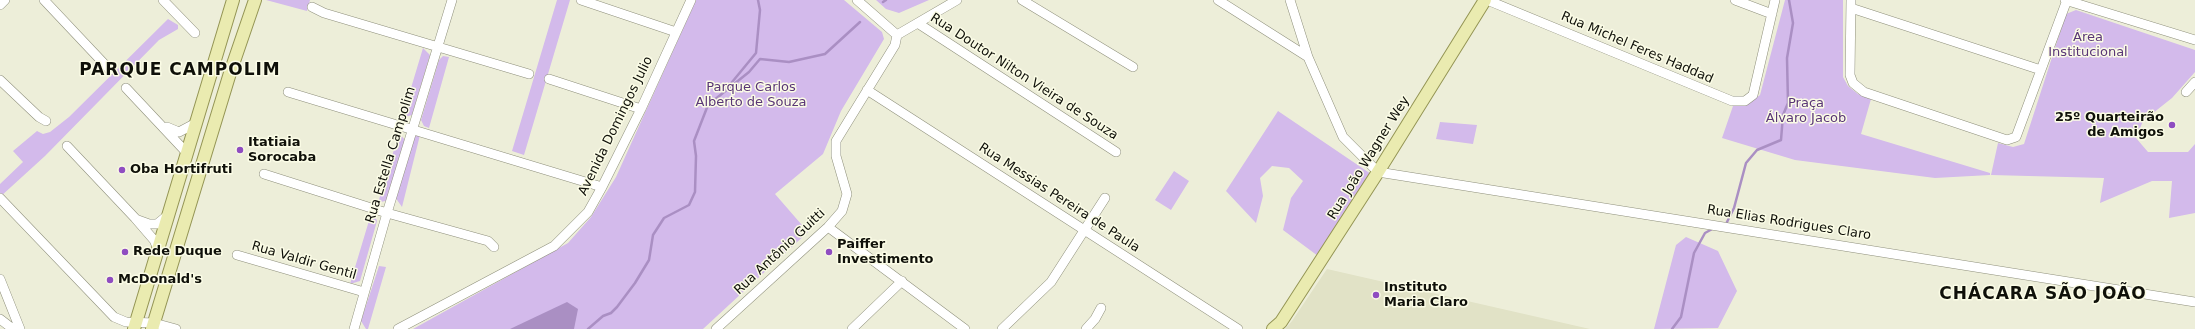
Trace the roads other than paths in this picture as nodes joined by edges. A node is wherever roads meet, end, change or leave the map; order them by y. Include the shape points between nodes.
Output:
1 (4, 0) edge
2 (44, 0) edge
3 (163, 0) edge
4 (233, 0) edge
5 (255, 0) edge
6 (452, 0) edge
7 (580, 0) edge
8 (691, 0) edge
9 (957, 0) edge
10 (1022, 0) edge
11 (1218, 0) edge
12 (1290, 0) edge
13 (1486, 0) edge
14 (1735, 0) edge
15 (1775, 0) edge
16 (2066, 0) edge
17 (860, 1) edge
18 (0, 4) edge
19 (1851, 4) edge
20 (312, 7) dead end
21 (1772, 14) junction
22 (919, 24) junction
23 (676, 32) junction
24 (195, 33) dead end
25 (897, 35) junction
26 (2195, 40) edge
27 (438, 47) junction
28 (1308, 57) junction
29 (1133, 68) dead end
30 (110, 70) dead end
31 (2041, 70) junction
32 (529, 74) dead end
33 (549, 79) dead end
34 (0, 80) edge
35 (2195, 82) edge
36 (126, 88) dead end
37 (867, 90) junction
38 (288, 92) dead end
39 (2186, 92) dead end
40 (641, 110) junction
41 (46, 121) dead end
42 (161, 123) junction
43 (196, 123) junction
44 (412, 130) junction
45 (67, 146) dead end
46 (1116, 152) dead end
47 (187, 153) junction
48 (1378, 172) junction
49 (264, 174) dead end
50 (602, 187) junction
51 (0, 198) edge
52 (1105, 198) dead end
53 (0, 206) edge
54 (14, 212) junction
55 (387, 213) junction
56 (168, 215) junction
57 (135, 218) junction
58 (157, 224) junction
59 (828, 227) junction
60 (1085, 230) junction
61 (148, 233) junction
62 (494, 246) dead end
63 (158, 248) junction
64 (237, 255) dead end
65 (0, 279) edge
66 (902, 281) junction
67 (364, 292) junction
68 (2195, 302) edge
69 (1101, 308) dead end
70 (0, 318) edge
71 (357, 318) junction
72 (135, 326) edge
73 (153, 326) edge
74 (13, 329) edge
75 (20, 329) edge
76 (176, 329) edge
77 (354, 329) edge
78 (362, 329) edge
79 (398, 329) edge
80 (716, 329) edge
81 (852, 329) edge
82 (965, 329) edge
83 (1002, 329) edge
84 (1086, 329) edge
85 (1238, 329) edge
86 (1273, 329) edge

1 - 18 street
2 - 30 street
3 - 24 street
4 - 43 main road
5 - 73 main road via 230,73
6 - 27 street, Rua Estella Campolim
7 - 23 street
8 - 23 street, Avenida Domingos Julio
9 - 22 street
10 - 29 street
11 - 28 street
12 - 28 street
13 - 21 street, Rua Michel Feres Haddad via 1732,102 1745,101 1752,94
13 - 48 main road, Rua João Wagner Wey
14 - 21 street
15 - 21 street
16 - 26 street
16 - 31 street
17 - 25 street
19 - 31 street
19 - 31 street via 1850,75 1853,83 1864,92 2007,140 2016,137
20 - 27 street via 324,13
22 - 25 street
22 - 46 street, Rua Doutor Nilton Vieira de Souza
23 - 40 street, Avenida Domingos Julio
25 - 37 street, Rua Antônio Guitti via 895,45
27 - 32 street
27 - 44 street, Rua Estella Campolim
28 - 48 street via 1343,137
33 - 40 street
34 - 41 street
35 - 39 street
36 - 42 street
37 - 59 street, Rua Antônio Guitti via 836,141 836,156 847,194 842,211
37 - 60 street, Rua Messias Pereira de Paula
38 - 44 street
40 - 50 street, Avenida Domingos Julio
42 - 43 street via 180,132
42 - 47 street
43 - 47 main road
44 - 50 street
44 - 55 street, Rua Estella Campolim
45 - 57 street
47 - 56 main road
48 - 68 street, Rua Elias Rodrigues Claro
48 - 86 main road, Rua João Wagner Wey
49 - 55 street
50 - 79 street, Avenida Domingos Julio via 588,212 554,246
51 - 54 street
52 - 60 street
53 - 54 street
54 - 72 street via 109,313
55 - 62 street via 488,241
55 - 67 street, Rua Estella Campolim
56 - 58 street
56 - 63 main road
57 - 58 street via 141,222
57 - 61 street
58 - 61 street
59 - 66 street
59 - 80 street, Rua Antônio Guitti
60 - 83 street via 1051,282
60 - 85 street, Rua Messias Pereira de Paula
61 - 63 street
63 - 72 main road
64 - 67 street, Rua Valdir Gentil
65 - 75 street
66 - 81 street
66 - 82 street
67 - 71 street, Rua Estella Campolim
69 - 84 street
70 - 74 street
71 - 77 street, Rua Estella Campolim
71 - 78 street
72 - 73 street
73 - 76 street

